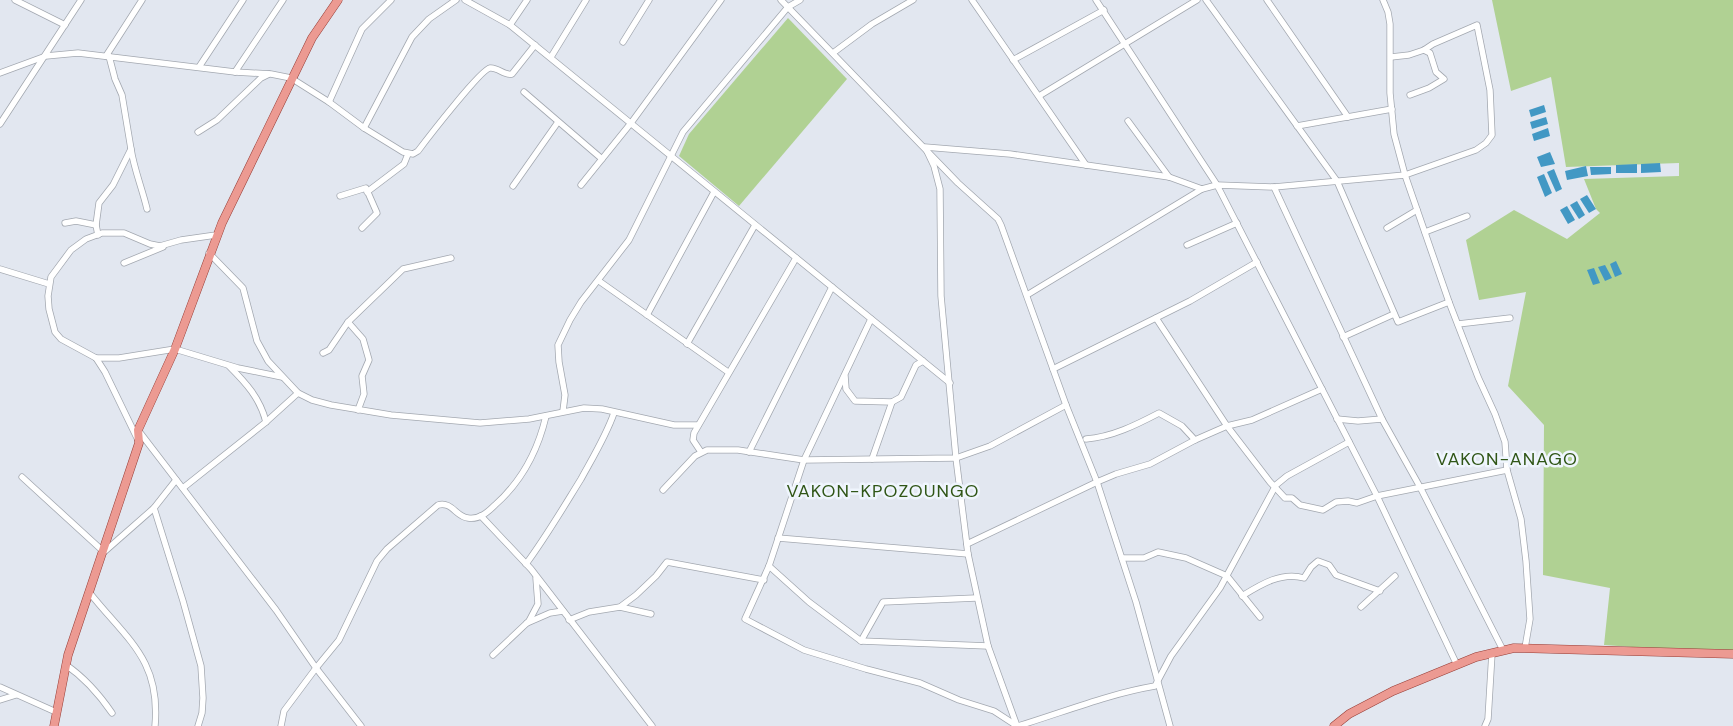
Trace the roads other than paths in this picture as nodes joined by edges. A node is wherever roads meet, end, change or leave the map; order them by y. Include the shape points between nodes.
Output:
1 (15, 0) edge
2 (82, 0) edge
3 (142, 0) edge
4 (243, 0) edge
5 (283, 0) edge
6 (338, 0) edge
7 (391, 0) edge
8 (456, 0) edge
9 (465, 0) edge
10 (528, 0) edge
11 (586, 0) edge
12 (649, 0) edge
13 (720, 0) edge
14 (781, 0) edge
15 (800, 0) edge
16 (913, 0) edge
17 (972, 0) edge
18 (1096, 0) edge
19 (1197, 0) edge
20 (1206, 0) edge
21 (1267, 0) edge
22 (1383, 0) edge
23 (788, 7) junction
24 (1104, 10) junction
25 (65, 25) junction
26 (510, 25) junction
27 (623, 42) dead end
28 (1126, 44) junction
29 (535, 45) junction
30 (1424, 50) junction
31 (833, 53) junction
32 (46, 56) junction
33 (107, 56) junction
34 (551, 57) junction
35 (1391, 57) junction
36 (1013, 60) junction
37 (199, 67) junction
38 (235, 72) junction
39 (0, 73) edge
40 (271, 74) junction
41 (291, 78) junction
42 (524, 92) dead end
43 (1410, 95) dead end
44 (1039, 96) junction
45 (329, 102) junction
46 (1392, 109) junction
47 (1348, 117) junction
48 (1128, 121) dead end
49 (558, 122) junction
50 (631, 123) junction
51 (0, 124) edge
52 (1297, 126) junction
53 (364, 128) junction
54 (198, 132) dead end
55 (925, 147) junction
56 (131, 149) junction
57 (408, 154) junction
58 (670, 156) junction
59 (602, 159) junction
60 (1086, 165) junction
61 (1404, 175) junction
62 (1169, 177) junction
63 (1337, 181) junction
64 (581, 185) dead end
65 (1217, 185) junction
66 (513, 186) dead end
67 (1274, 187) junction
68 (1202, 189) junction
69 (367, 192) junction
70 (714, 192) junction
71 (340, 196) dead end
72 (147, 208) dead end
73 (1417, 210) junction
74 (1467, 216) dead end
75 (65, 223) dead end
76 (1237, 223) junction
77 (96, 225) junction
78 (755, 225) junction
79 (362, 228) dead end
80 (1387, 228) dead end
81 (1425, 232) junction
82 (98, 235) junction
83 (216, 235) junction
84 (182, 240) junction
85 (1187, 245) dead end
86 (209, 253) junction
87 (451, 258) dead end
88 (796, 258) junction
89 (1257, 262) junction
90 (124, 263) dead end
91 (0, 269) edge
92 (598, 281) junction
93 (49, 284) junction
94 (832, 287) junction
95 (1027, 295) junction
96 (1449, 302) junction
97 (1394, 314) junction
98 (647, 316) junction
99 (1156, 318) junction
100 (1510, 318) dead end
101 (871, 319) junction
102 (348, 322) junction
103 (1458, 324) junction
104 (1344, 337) junction
105 (687, 344) junction
106 (175, 349) junction
107 (323, 353) dead end
108 (96, 358) junction
109 (923, 361) junction
110 (228, 365) junction
111 (1053, 369) junction
112 (728, 372) junction
113 (845, 373) junction
114 (282, 377) junction
115 (950, 383) junction
116 (1322, 389) junction
117 (298, 393) junction
118 (892, 402) junction
119 (1066, 405) junction
120 (358, 410) junction
121 (563, 411) junction
122 (614, 413) junction
123 (546, 416) junction
124 (1337, 419) junction
125 (1382, 419) junction
126 (266, 422) junction
127 (698, 425) junction
128 (1227, 426) junction
129 (138, 430) junction
130 (1086, 439) dead end
131 (1195, 440) junction
132 (1349, 442) junction
133 (139, 443) junction
134 (700, 452) junction
135 (749, 452) junction
136 (956, 458) junction
137 (872, 459) junction
138 (804, 460) junction
139 (1507, 470) junction
140 (22, 477) dead end
141 (176, 480) junction
142 (1097, 482) junction
143 (1275, 487) junction
144 (1420, 487) junction
145 (183, 488) junction
146 (663, 490) dead end
147 (1377, 496) junction
148 (154, 508) junction
149 (481, 516) junction
150 (778, 538) junction
151 (967, 544) junction
152 (104, 552) junction
153 (968, 554) junction
154 (1122, 558) junction
155 (526, 564) junction
156 (769, 566) junction
157 (536, 576) junction
158 (1227, 576) junction
159 (1395, 576) dead end
160 (764, 580) junction
161 (1380, 591) junction
162 (89, 592) junction
163 (1242, 596) junction
164 (976, 598) junction
165 (620, 607) junction
166 (1361, 607) dead end
167 (562, 611) junction
168 (651, 614) dead end
169 (1260, 616) dead end
170 (569, 620) junction
171 (526, 624) junction
172 (861, 641) junction
173 (988, 646) junction
174 (1525, 648) junction
175 (1503, 650) junction
176 (1492, 652) junction
177 (1733, 654) edge
178 (493, 655) dead end
179 (66, 665) junction
180 (1457, 665) junction
181 (316, 668) junction
182 (1159, 682) junction
183 (0, 687) edge
184 (16, 694) junction
185 (0, 700) edge
186 (56, 712) junction
187 (112, 713) dead end
188 (54, 726) edge
189 (156, 726) edge
190 (198, 726) edge
191 (280, 726) edge
192 (361, 726) edge
193 (652, 726) edge
194 (1018, 726) edge
195 (1170, 726) edge
196 (1334, 726) edge
197 (1485, 726) edge

1 - 25 street
2 - 25 street
3 - 33 street
4 - 37 street
5 - 38 street
6 - 41 main road via 312,38
7 - 45 street via 362,29
8 - 53 street via 429,19 412,37
9 - 26 street
10 - 26 street
11 - 34 street
12 - 27 street
13 - 50 street
14 - 23 street
15 - 23 street
16 - 31 street via 872,24
17 - 36 street
18 - 24 street
19 - 28 street
20 - 52 street
21 - 47 street
22 - 35 street via 1390,24
23 - 31 street
23 - 58 street via 683,132
24 - 28 street
24 - 36 street
25 - 32 street
26 - 29 street
28 - 44 street
28 - 65 street
29 - 34 street
29 - 57 street via 512,74 486,69 418,151
30 - 35 street
30 - 43 street via 1430,53 1436,72 1444,79
30 - 61 street via 1477,25 1490,90 1492,135 1476,150
31 - 55 street
32 - 33 street via 78,53
32 - 39 street
32 - 51 street
33 - 37 street
33 - 56 street via 122,95
34 - 50 street
35 - 46 street
36 - 44 street
37 - 38 street
38 - 40 street
40 - 41 street
40 - 54 street via 261,78 217,120
41 - 45 street
41 - 83 main road
42 - 49 street
44 - 60 street
45 - 53 street
46 - 47 street
46 - 61 street via 1394,134
47 - 52 street
48 - 62 street
49 - 59 street
49 - 66 street
50 - 58 street
50 - 59 street
52 - 63 street
53 - 57 street
55 - 60 street
55 - 95 street via 998,219
55 - 115 street via 940,189 941,296
56 - 72 street via 133,166
56 - 77 street via 99,203
57 - 69 street via 404,164
58 - 70 street
58 - 92 street via 629,240
59 - 64 street
60 - 62 street
61 - 63 street
61 - 73 street
62 - 68 street
63 - 67 street
63 - 97 street
65 - 67 street
65 - 68 street
65 - 76 street
67 - 104 street
68 - 95 street
69 - 71 street via 366,188
69 - 79 street via 377,213
70 - 78 street
70 - 98 street
73 - 80 street
73 - 81 street
74 - 81 street
75 - 77 street via 76,221
76 - 85 street
76 - 89 street
77 - 82 street
78 - 88 street
78 - 105 street
81 - 96 street
82 - 84 street via 124,233 155,245
82 - 93 street via 71,250 55,270
83 - 84 street
83 - 86 main road
84 - 90 street
86 - 106 main road
86 - 114 street via 243,288 260,347
87 - 102 street via 403,268
88 - 94 street
88 - 112 street
89 - 99 street
89 - 116 street
91 - 93 street
92 - 98 street
92 - 121 street via 581,302 558,345 565,395
93 - 108 street via 49,309 55,332 61,339
94 - 101 street
94 - 135 street
95 - 111 street
96 - 97 street via 1398,322
96 - 103 street
97 - 104 street
98 - 105 street
99 - 111 street
99 - 128 street
100 - 103 street
101 - 109 street
101 - 113 street
102 - 107 street via 329,350
102 - 120 street via 363,339 369,360 362,376 364,394
103 - 139 street via 1505,442
104 - 125 street
105 - 112 street
106 - 108 street via 119,358
106 - 110 street
106 - 129 main road
108 - 133 street
109 - 115 street
109 - 118 street via 916,365 901,397
110 - 114 street
110 - 126 street via 253,391
111 - 119 street
112 - 127 street
113 - 118 street via 846,389 854,401
113 - 138 street
114 - 117 street
115 - 136 street
116 - 124 street
116 - 128 street via 1252,420
117 - 120 street via 312,400
117 - 126 street
118 - 137 street
119 - 136 street via 990,446
119 - 142 street
120 - 123 street via 480,423
121 - 122 street via 589,408
121 - 123 street
122 - 127 street via 674,425
122 - 155 street via 608,431 554,524
123 - 149 street via 541,435 520,477
124 - 125 street
124 - 132 street
125 - 144 street
126 - 145 street
127 - 134 street via 693,440
128 - 131 street
128 - 143 street
129 - 133 main road
129 - 141 street
130 - 131 street via 1100,438 1159,413 1182,426
131 - 142 street via 1150,464
132 - 143 street via 1287,476
132 - 147 street
133 - 152 main road
134 - 135 street
134 - 146 street
135 - 138 street
136 - 137 street
136 - 151 street
137 - 138 street
138 - 150 street
139 - 144 street
139 - 174 street via 1521,520 1526,561 1530,619
140 - 152 street
141 - 145 street
141 - 148 street
142 - 151 street
142 - 154 street
143 - 147 street via 1285,498 1324,510 1336,502 1357,502
143 - 158 street
144 - 147 street
144 - 175 street
145 - 181 street
147 - 180 street
148 - 152 street
148 - 190 street via 201,666 203,698
149 - 155 street
149 - 181 street via 468,518 447,505 438,505 387,549 373,569 339,640
150 - 153 street
150 - 156 street
151 - 153 street
152 - 162 main road
153 - 164 street
154 - 158 street via 1144,558 1158,552 1186,558
154 - 182 street
155 - 157 street
156 - 160 street
156 - 172 street via 809,602
157 - 167 street
157 - 171 street via 538,604
158 - 163 street
158 - 182 street via 1171,656
159 - 161 street
160 - 165 street via 667,562 656,576
160 - 194 street via 745,620 804,650 920,683 994,711
161 - 163 street via 1336,575 1329,565 1318,561 1304,578 1268,580
161 - 166 street
162 - 179 main road
162 - 189 street via 136,648 148,668 154,686
163 - 169 street
164 - 172 street via 883,602
164 - 173 street
165 - 168 street
165 - 170 street via 589,612
167 - 170 street
167 - 171 street
170 - 193 street
171 - 178 street
172 - 173 street
173 - 194 street
174 - 175 main road
174 - 177 main road
175 - 176 main road
176 - 180 main road
176 - 197 street
179 - 186 main road
179 - 187 street via 89,683
180 - 196 main road via 1376,699
181 - 191 street via 284,711
181 - 192 street
182 - 194 street via 1155,686 1077,706
182 - 195 street
183 - 184 street
184 - 185 street
184 - 186 street
186 - 188 main road

